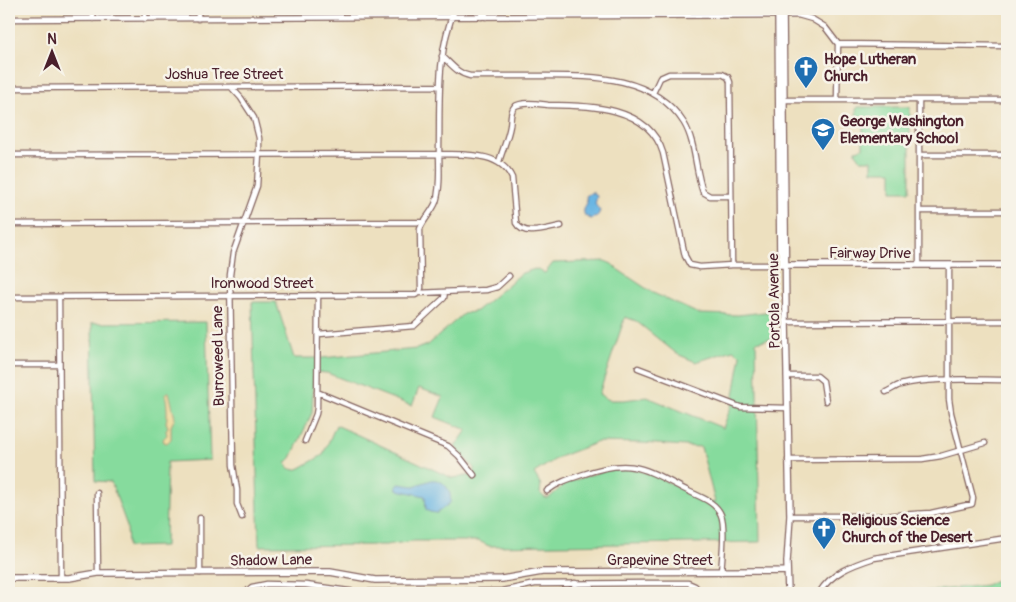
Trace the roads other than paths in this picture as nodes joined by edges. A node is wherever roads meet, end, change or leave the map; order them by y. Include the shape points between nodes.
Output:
1 (93, 9) edge
2 (145, 9) edge
3 (198, 9) edge
4 (366, 9) edge
5 (455, 9) edge
6 (484, 9) edge
7 (781, 12) edge
8 (366, 17) junction
9 (451, 17) junction
10 (484, 17) junction
11 (9, 19) edge
12 (93, 19) junction
13 (145, 19) junction
14 (198, 19) junction
15 (838, 44) junction
16 (1007, 46) edge
17 (442, 56) junction
18 (440, 86) junction
19 (231, 87) junction
20 (9, 88) edge
21 (653, 93) junction
22 (784, 100) junction
23 (837, 100) junction
24 (920, 100) junction
25 (1007, 100) edge
26 (259, 154) junction
27 (439, 154) junction
28 (9, 155) edge
29 (919, 155) junction
30 (1007, 155) edge
31 (499, 162) junction
32 (731, 196) junction
33 (919, 211) junction
34 (1007, 211) edge
35 (423, 222) junction
36 (244, 223) junction
37 (9, 224) edge
38 (561, 226) dead end
39 (732, 265) junction
40 (783, 265) junction
41 (919, 265) junction
42 (949, 265) junction
43 (1007, 265) edge
44 (509, 276) dead end
45 (445, 292) junction
46 (419, 293) junction
47 (318, 295) junction
48 (230, 296) junction
49 (9, 297) edge
50 (59, 297) junction
51 (949, 321) junction
52 (1007, 321) edge
53 (786, 322) junction
54 (319, 334) junction
55 (59, 365) junction
56 (9, 366) edge
57 (638, 368) dead end
58 (787, 376) junction
59 (950, 380) junction
60 (1007, 380) edge
61 (317, 392) junction
62 (886, 392) dead end
63 (826, 401) dead end
64 (788, 408) junction
65 (305, 441) dead end
66 (984, 443) dead end
67 (961, 448) junction
68 (788, 460) junction
69 (474, 475) dead end
70 (547, 490) dead end
71 (97, 493) dead end
72 (790, 516) junction
73 (242, 517) dead end
74 (200, 518) dead end
75 (1007, 538) edge
76 (787, 571) junction
77 (533, 572) joint
78 (722, 572) junction
79 (200, 573) junction
80 (98, 574) junction
81 (9, 578) edge
82 (61, 578) junction
83 (575, 583) junction
84 (468, 592) edge
85 (245, 593) edge
86 (576, 593) edge
87 (701, 593) edge
88 (788, 593) edge
89 (819, 593) edge

1 - 12 street
2 - 13 street
3 - 14 street
4 - 8 street
5 - 9 street
6 - 10 street
7 - 10 street
7 - 15 street via 812,19 825,27
7 - 22 street, Portola Avenue
7 - 40 street, Portola Avenue
8 - 9 street
8 - 14 street
9 - 10 street
9 - 17 street
11 - 12 street
12 - 13 street
13 - 14 street
15 - 16 street
15 - 23 street
17 - 18 street
17 - 21 street via 463,75 599,77 630,83
18 - 19 street, Joshua Tree Street
18 - 27 street
19 - 20 street, Joshua Tree Street
19 - 26 street, Burroweed Lane via 254,118
21 - 32 street via 666,102 685,124 703,192 710,196
21 - 32 street via 660,78 669,74 722,74 728,77
22 - 23 street
22 - 40 street, Portola Avenue
23 - 24 street
24 - 25 street
24 - 29 street
26 - 27 street
26 - 28 street
26 - 36 street, Burroweed Lane via 256,186
27 - 31 street via 479,156
27 - 35 street via 436,202
29 - 30 street
29 - 33 street
31 - 38 street via 512,178 518,228 529,231
31 - 39 street, Fairway Drive via 511,113 524,104 582,105 625,113 647,127 659,140 687,262 693,267
32 - 39 street
33 - 34 street
33 - 41 street
35 - 36 street
35 - 46 street via 420,228
36 - 37 street
36 - 48 street, Burroweed Lane via 232,260
39 - 40 street, Fairway Drive
40 - 41 street, Fairway Drive
40 - 53 street, Portola Avenue
41 - 42 street, Fairway Drive
42 - 43 street, Fairway Drive
42 - 51 street
44 - 45 street, Ironwood Street via 486,290
45 - 46 street, Ironwood Street
45 - 54 street via 444,298 414,326
46 - 47 street, Ironwood Street
47 - 48 street, Ironwood Street
47 - 54 street
48 - 50 street, Ironwood Street
48 - 73 street, Burroweed Lane via 233,465 237,504
49 - 50 street, Ironwood Street
50 - 55 street
51 - 52 street
51 - 53 street
51 - 59 street
53 - 58 street, Portola Avenue
54 - 61 street
55 - 56 street
55 - 82 street
57 - 64 street via 740,407
58 - 63 street via 817,376 824,381
58 - 64 street, Portola Avenue
59 - 60 street
59 - 62 street via 899,385
59 - 67 street via 951,413
61 - 65 street via 316,414
61 - 69 street via 448,446
64 - 68 street, Portola Avenue
66 - 67 street
67 - 68 street via 942,456 922,459
67 - 72 street via 972,504 931,513
68 - 72 street, Portola Avenue
70 - 78 street via 580,475 613,466 634,466 650,471 712,502 721,515 723,526
71 - 80 street
72 - 76 street, Portola Avenue
74 - 79 street
75 - 89 street via 874,558 835,575
76 - 78 street, Grapevine Street
76 - 88 street, Portola Avenue
77 - 78 street, Grapevine Street
77 - 79 street, Shadow Lane via 502,579 375,580 330,572
79 - 80 street, Shadow Lane
80 - 82 street, Shadow Lane
81 - 82 street, Shadow Lane
83 - 84 street
83 - 86 street
83 - 87 street via 688,583
84 - 85 street via 356,592 267,584 256,585

